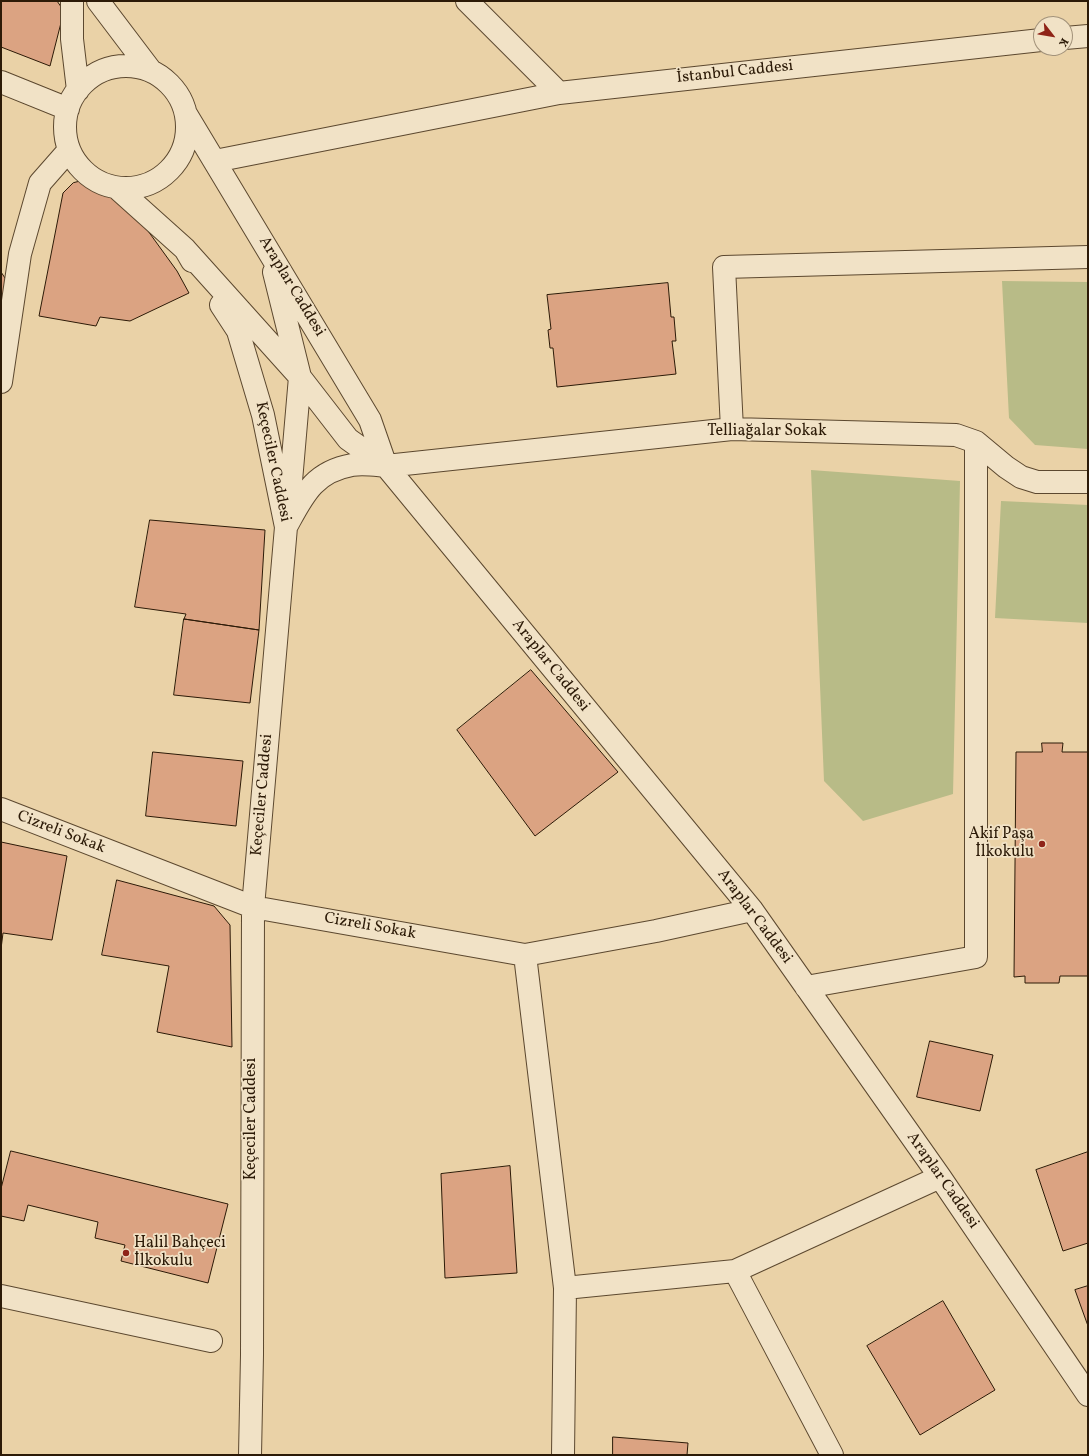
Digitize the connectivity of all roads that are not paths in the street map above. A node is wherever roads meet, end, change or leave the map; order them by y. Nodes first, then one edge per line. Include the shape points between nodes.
1 (72, 1) edge
2 (98, 1) edge
3 (467, 1) edge
4 (1088, 36) edge
5 (1073, 37) edge
6 (1033, 41) edge
7 (151, 71) junction
8 (1, 82) edge
9 (559, 93) junction
10 (73, 99) junction
11 (186, 114) junction
12 (69, 150) junction
13 (215, 161) junction
14 (117, 188) junction
15 (185, 249) junction
16 (268, 250) junction
17 (10, 253) edge
18 (1088, 258) edge
19 (300, 377) junction
20 (1, 382) edge
21 (732, 429) junction
22 (976, 442) junction
23 (386, 466) junction
24 (1088, 482) edge
25 (286, 527) junction
26 (1, 809) edge
27 (253, 907) junction
28 (752, 910) junction
29 (525, 955) junction
30 (806, 987) junction
31 (940, 1177) junction
32 (735, 1271) junction
33 (565, 1288) junction
34 (1, 1296) edge
35 (211, 1341) dead end
36 (1088, 1395) edge
37 (250, 1455) edge
38 (563, 1455) edge
39 (832, 1455) edge

1 - 10 street
2 - 7 street
3 - 9 street
4 - 5 street
6 - 9 street, İstanbul Caddesi
7 - 10 street via 132,66 113,67 93,75
7 - 11 street via 167,81 179,96
8 - 10 street
9 - 13 street, İstanbul Caddesi
10 - 12 street via 65,130
11 - 13 street, Araplar Caddesi
11 - 14 street via 188,134 182,152 172,169 156,181 138,188
12 - 14 street via 81,168 97,181
12 - 17 street via 40,183
13 - 16 street, Araplar Caddesi
14 - 15 street, Keçeciler Caddesi
15 - 19 street, Araplar Caddesi
15 - 25 street, Keçeciler Caddesi via 238,331 264,415
16 - 19 street
16 - 23 street, Araplar Caddesi via 370,420
17 - 20 street
18 - 21 street via 724,267
19 - 23 street, Araplar Caddesi via 348,439
19 - 25 street
21 - 22 street, Telliağalar Sokak via 956,435
21 - 23 street, Telliağalar Sokak
22 - 24 street, Telliağalar Sokak via 1021,477 1037,482
22 - 30 street via 976,956
23 - 25 street, Telliağalar Sokak via 353,464 328,472 305,493
23 - 28 street, Araplar Caddesi
25 - 27 street, Keçeciler Caddesi
26 - 27 street, Cizreli Sokak
27 - 29 street, Cizreli Sokak
27 - 37 street, Keçeciler Caddesi
28 - 29 street, Cizreli Sokak
28 - 30 street, Araplar Caddesi
29 - 33 street
30 - 31 street, Araplar Caddesi
31 - 32 street
31 - 36 street, Araplar Caddesi
32 - 33 street
32 - 39 street
33 - 38 street
34 - 35 street

